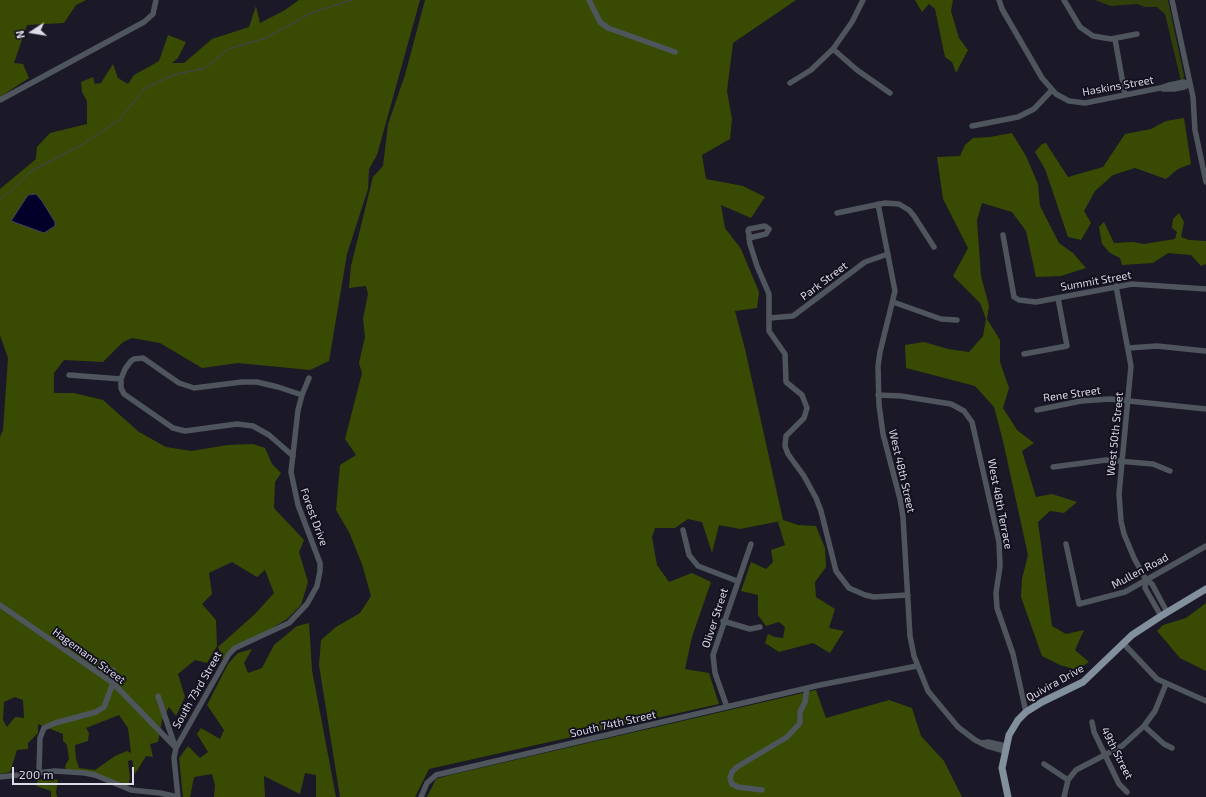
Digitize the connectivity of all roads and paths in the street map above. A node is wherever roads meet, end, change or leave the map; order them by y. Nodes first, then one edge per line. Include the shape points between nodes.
1 (156, 0) edge
2 (588, 0) edge
3 (863, 0) edge
4 (999, 0) edge
5 (1064, 0) edge
6 (1172, 0) edge
7 (1137, 34) dead end
8 (1115, 39) junction
9 (833, 49) junction
10 (675, 52) dead end
11 (790, 83) dead end
12 (1190, 84) junction
13 (1052, 90) junction
14 (890, 94) dead end
15 (1125, 95) junction
16 (0, 100) edge
17 (972, 126) dead end
18 (1206, 182) edge
19 (878, 204) junction
20 (837, 213) dead end
21 (1003, 235) dead end
22 (749, 238) dead end
23 (934, 247) dead end
24 (888, 254) junction
25 (1116, 286) junction
26 (1206, 289) edge
27 (1058, 298) junction
28 (893, 302) junction
29 (770, 318) junction
30 (957, 320) dead end
31 (1129, 348) junction
32 (1205, 351) dead end
33 (1024, 354) dead end
34 (69, 375) dead end
35 (309, 378) dead end
36 (121, 379) junction
37 (302, 395) junction
38 (878, 396) junction
39 (1129, 400) junction
40 (1206, 409) edge
41 (1037, 410) dead end
42 (293, 456) junction
43 (1122, 461) junction
44 (1053, 467) dead end
45 (1170, 471) dead end
46 (683, 530) dead end
47 (751, 544) dead end
48 (1066, 544) dead end
49 (1206, 546) edge
50 (1146, 580) junction
51 (737, 581) junction
52 (1206, 589) edge
53 (908, 595) junction
54 (0, 605) edge
55 (301, 611) joint
56 (1164, 614) junction
57 (723, 622) junction
58 (760, 627) dead end
59 (1123, 643) junction
60 (917, 666) junction
61 (113, 670) dead end
62 (113, 683) junction
63 (1166, 684) junction
64 (807, 688) junction
65 (158, 696) dead end
66 (1206, 701) edge
67 (727, 707) junction
68 (1026, 712) junction
69 (1092, 722) dead end
70 (1144, 726) junction
71 (176, 748) junction
72 (1005, 748) junction
73 (1172, 748) dead end
74 (1105, 755) junction
75 (1044, 764) dead end
76 (39, 772) junction
77 (0, 777) edge
78 (1068, 780) junction
79 (762, 790) dead end
80 (1127, 792) dead end
81 (178, 797) edge
82 (421, 797) edge
83 (1008, 797) edge
84 (1064, 797) edge

1 - 16 street via 155,10 144,22
2 - 10 street via 600,22 608,28
3 - 9 street via 852,22
4 - 13 street, Haskins Street via 1042,78
5 - 8 street via 1076,22 1086,33 1100,38
6 - 12 street
7 - 8 street
8 - 15 street
9 - 11 street via 811,70
9 - 14 street
12 - 15 street, Haskins Street via 1174,89 1160,88
12 - 18 street via 1195,130
13 - 15 street, Haskins Street via 1068,101 1080,103
13 - 17 street via 1034,109 1018,117
19 - 20 street
19 - 23 street via 894,203 909,210
19 - 24 street, West 48th Street
21 - 27 street, Summit Street via 1014,297 1036,302
22 - 29 street via 769,294
24 - 28 street, West 48th Street via 894,282
24 - 29 street, Park Street via 865,262 793,316
25 - 26 street, Summit Street via 1139,284
25 - 27 street, Summit Street
25 - 31 street, West 50th Street
27 - 33 street via 1067,346
28 - 30 street via 941,319
28 - 38 street, West 48th Street via 880,352
29 - 53 street via 770,331 785,354 786,382 802,395 806,404 804,418 786,436 786,450 816,498 836,571 849,588 865,595
31 - 32 street via 1157,346
31 - 39 street, West 50th Street
34 - 36 street
35 - 37 street, Forest Drive
36 - 37 street via 131,361 143,358 179,383 194,388 257,382
36 - 42 street via 124,394 173,428 194,430 237,424 253,426 269,435
37 - 42 street, Forest Drive
38 - 53 street, West 48th Street via 883,434 902,510
38 - 68 street, West 48th Terrace via 902,396 951,404 964,411 972,422 999,542 997,608 1013,654
39 - 40 street, Rene Street
39 - 41 street, Rene Street via 1080,401
39 - 43 street, West 50th Street
42 - 55 street, Forest Drive via 291,472 294,492 319,559 320,571 313,596
43 - 44 street via 1095,460
43 - 45 street via 1158,465
43 - 50 street, West 50th Street via 1119,494 1121,520 1129,547
46 - 51 street via 689,555 698,566
47 - 51 street, Oliver Street
48 - 50 street, Mullen Road via 1079,604 1118,595
49 - 50 street, Mullen Road
50 - 56 street, West 50th Street via 1145,588
51 - 57 street, Oliver Street
52 - 56 main road, Quivira Drive
53 - 60 street, West 48th Street via 911,644
54 - 62 street, Hagemann Street
55 - 71 street, South 73rd Street via 289,623 235,648 229,654
56 - 59 main road, Quivira Drive
57 - 58 street via 750,629
57 - 67 street, Oliver Street via 713,655 713,664
59 - 63 street via 1154,677
59 - 68 main road, Quivira Drive via 1083,682
60 - 64 street, South 74th Street
60 - 72 street, West 48th Street via 935,701 964,733 982,742
61 - 62 street
62 - 71 street, Hagemann Street
62 - 76 street via 106,704 101,709 44,728 40,738
63 - 66 street
63 - 70 street via 1155,711
64 - 67 street, South 74th Street
64 - 79 street via 800,712 800,723 787,737 732,772 732,784
65 - 71 street
67 - 82 street, South 74th Street via 436,775 427,783
68 - 72 main road, Quivira Drive via 1009,735
69 - 74 street, 49th Street
70 - 73 street
70 - 74 street via 1122,746
71 - 81 street via 174,758
72 - 83 main road, Quivira Drive via 1002,768
74 - 78 street via 1083,766
74 - 80 street, 49th Street via 1119,784
75 - 78 street
76 - 77 street
76 - 81 street via 85,773 131,790
78 - 84 street

